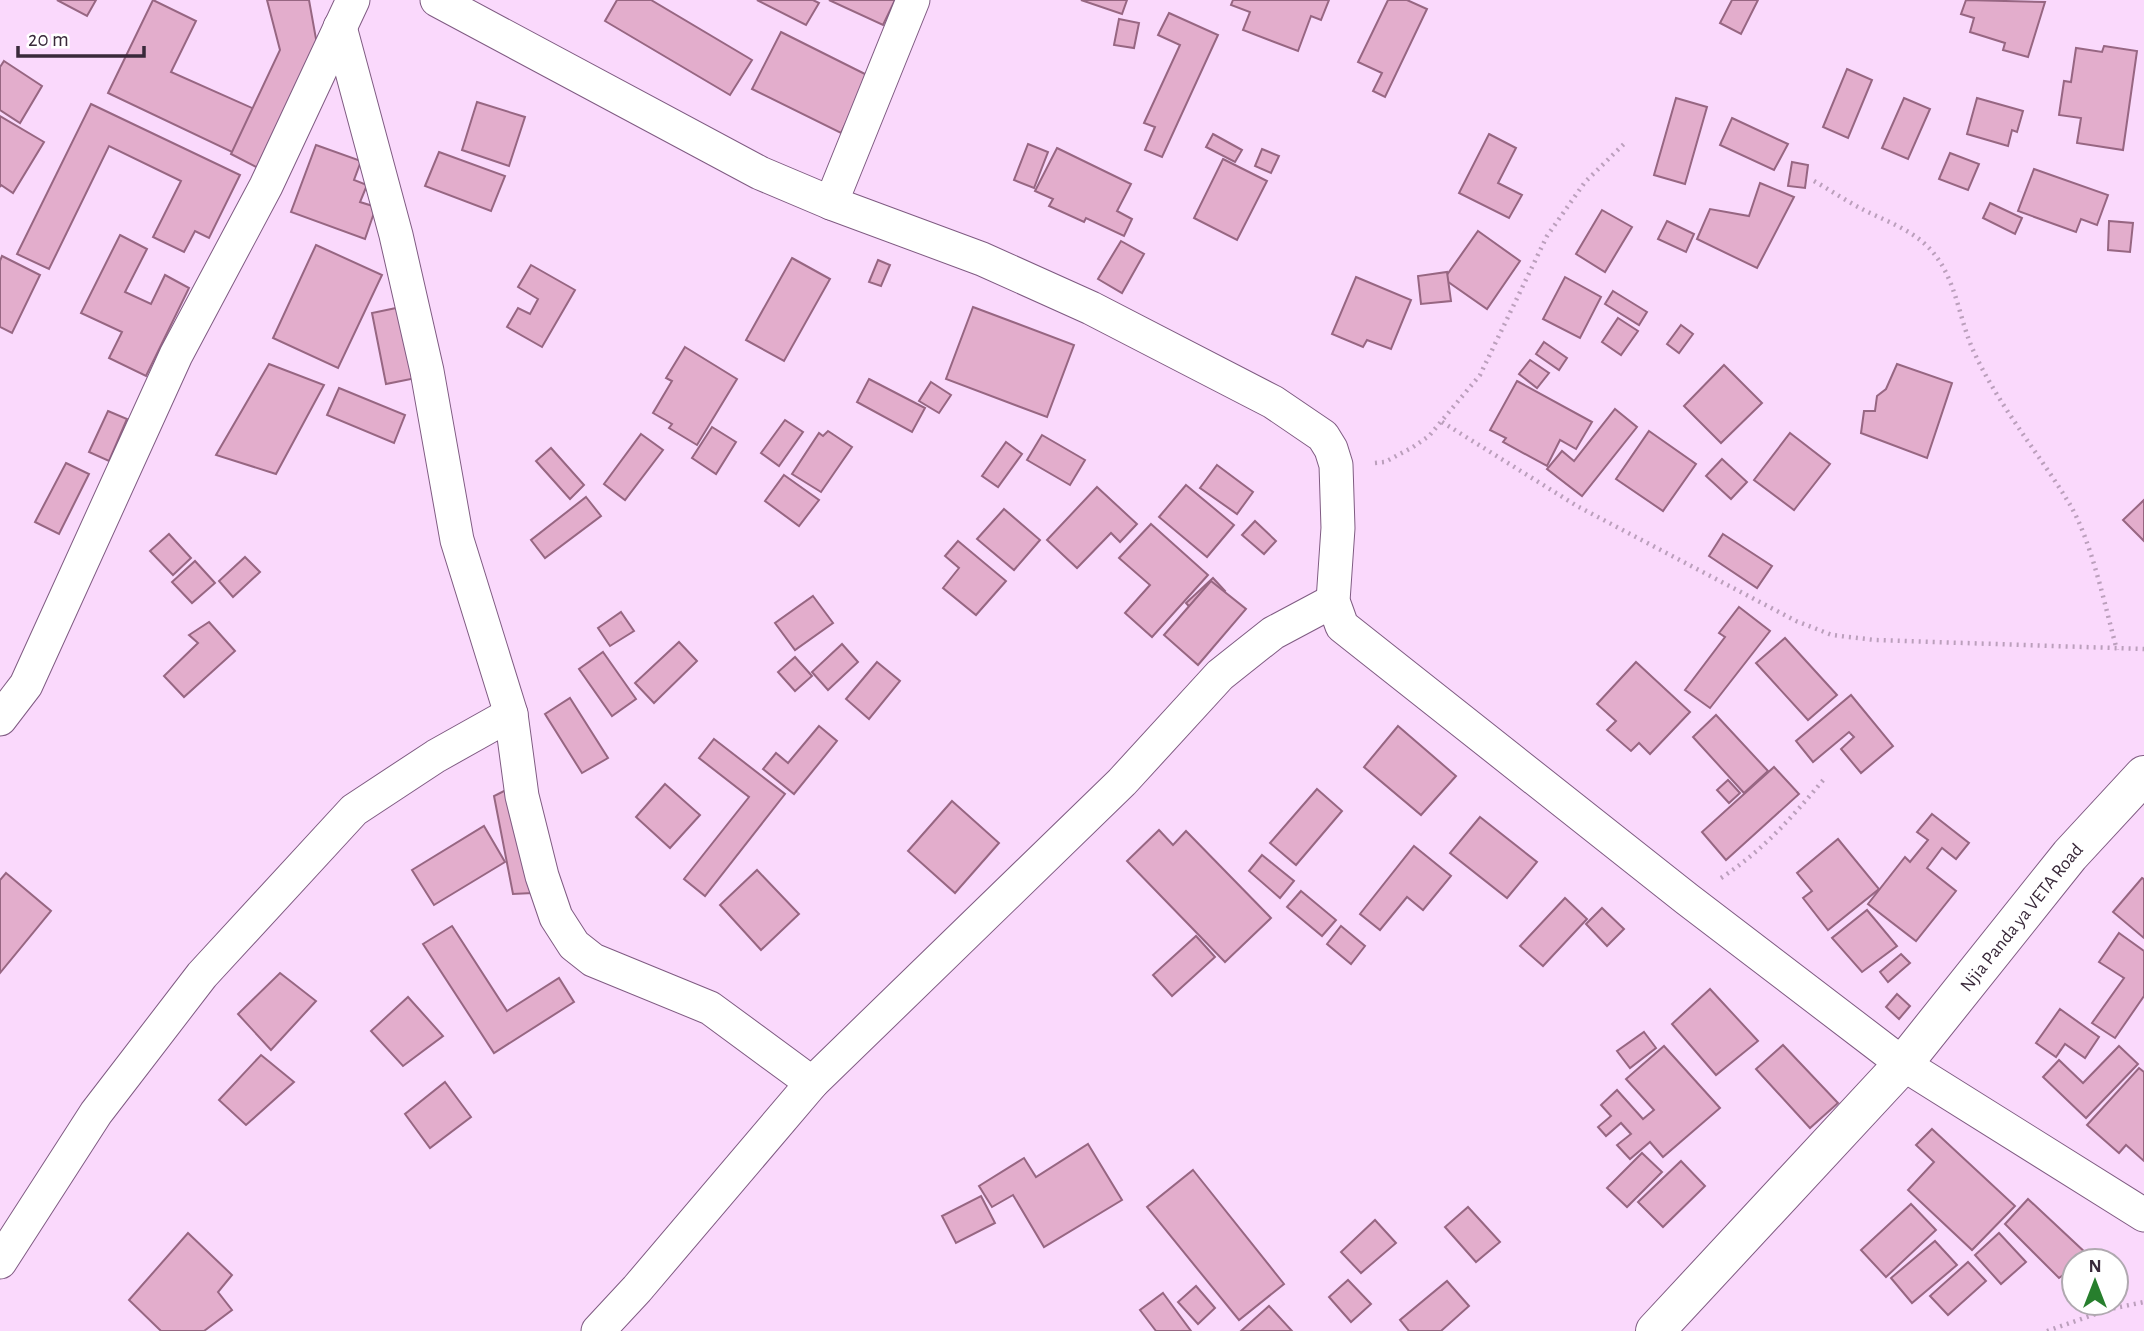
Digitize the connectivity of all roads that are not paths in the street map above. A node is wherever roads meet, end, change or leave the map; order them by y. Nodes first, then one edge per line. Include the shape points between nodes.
1 (437, 0) edge
2 (913, 0) edge
3 (346, 13) edge
4 (831, 203) junction
5 (1333, 601) junction
6 (511, 714) junction
7 (0, 719) edge
8 (2144, 775) edge
9 (1903, 1064) junction
10 (812, 1083) junction
11 (2144, 1215) edge
12 (0, 1262) edge
13 (598, 1331) edge
14 (1655, 1331) edge

1 - 4 street via 760,173
2 - 4 street
3 - 6 street via 424,357 457,540
3 - 7 street via 266,186 176,355 26,685
4 - 5 street via 982,258 1091,308 1273,401 1323,436 1336,465
5 - 9 street via 1342,626 1401,675
5 - 10 street via 1273,633 1220,675 1122,782
6 - 10 street via 522,796 542,876 556,917 574,945 593,960 710,1008
6 - 12 street via 354,810 202,975 96,1113
8 - 9 street, Njia Panda ya VETA Road via 2070,855
9 - 11 street
9 - 14 street, Njia Panda ya VETA Road
10 - 13 street

